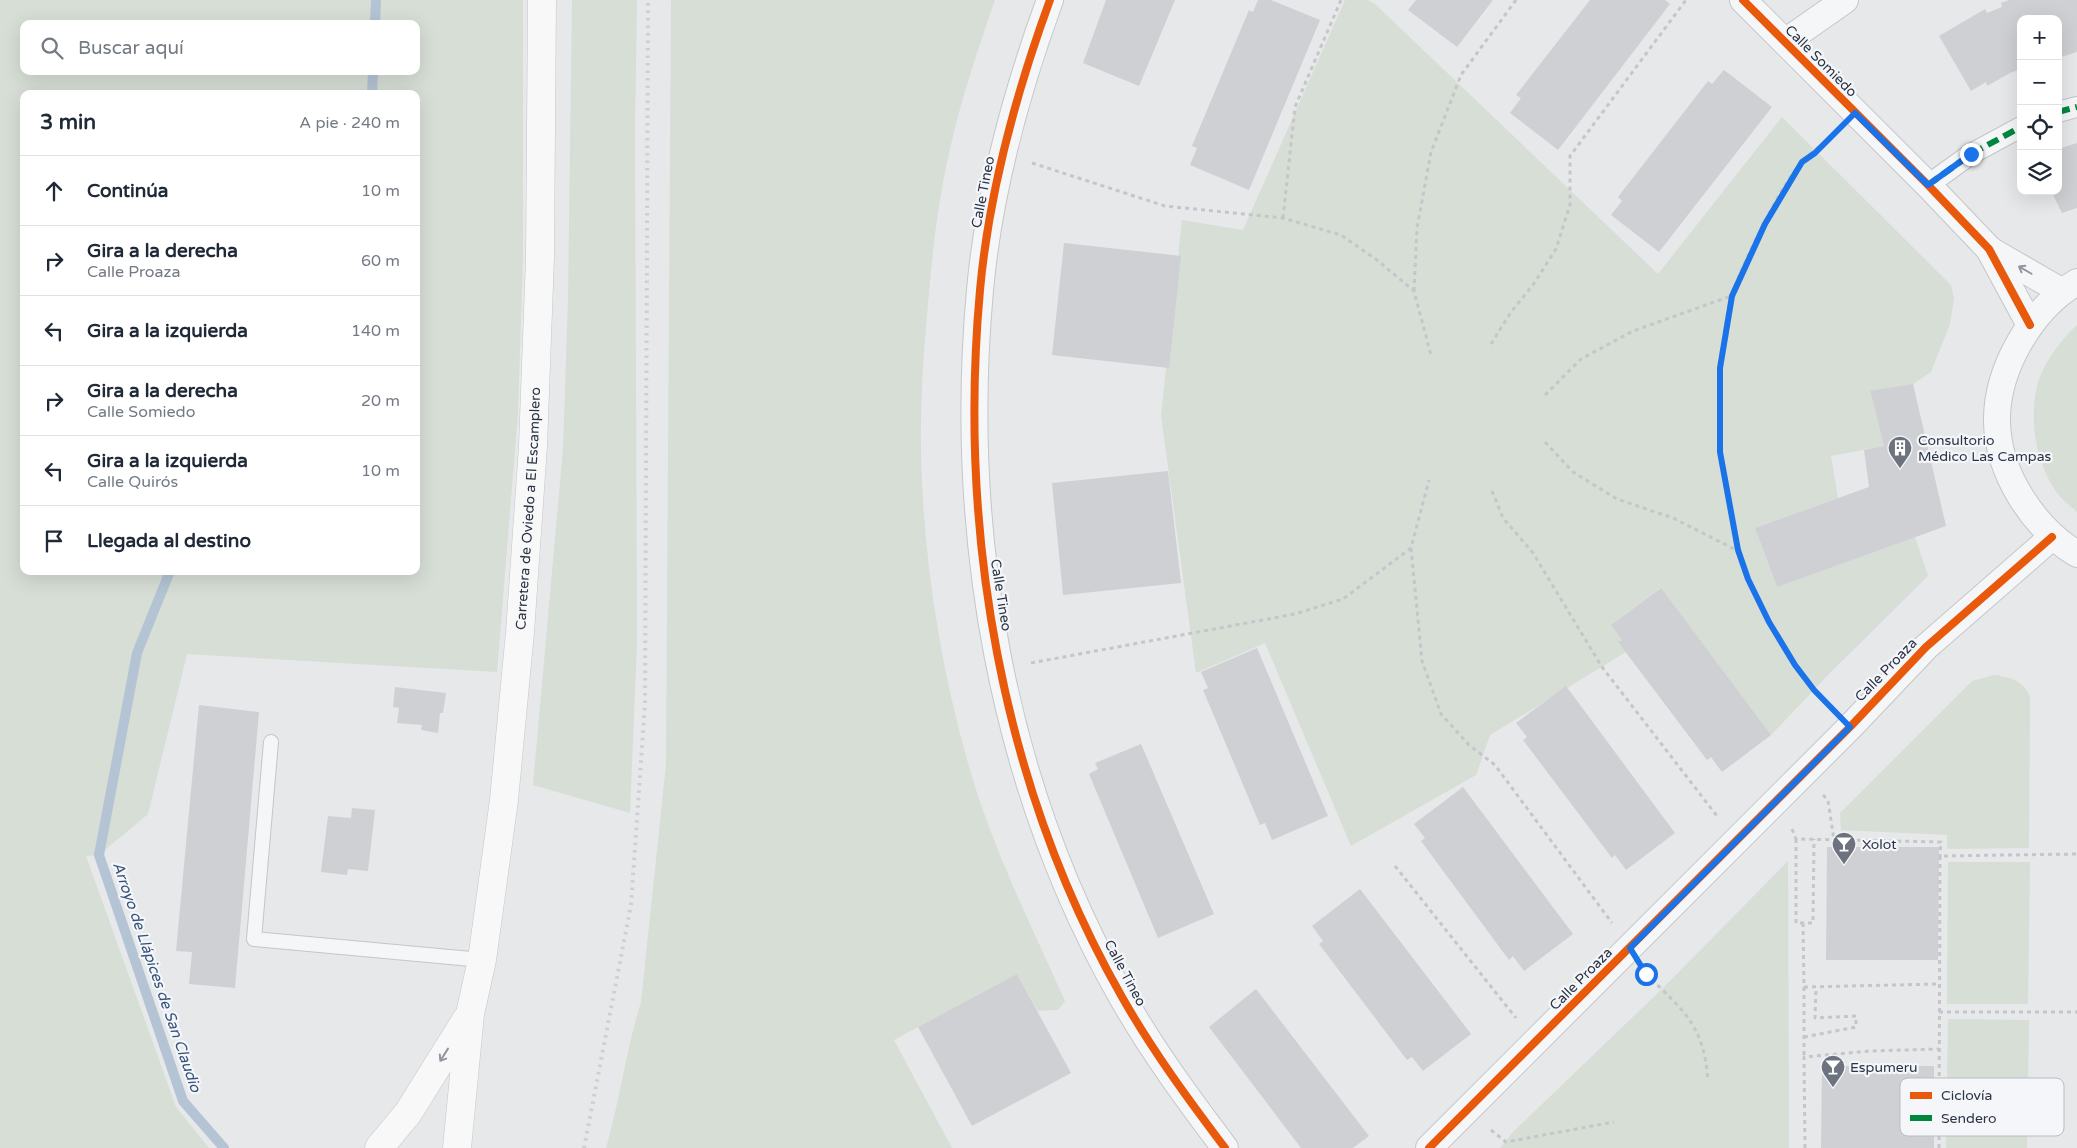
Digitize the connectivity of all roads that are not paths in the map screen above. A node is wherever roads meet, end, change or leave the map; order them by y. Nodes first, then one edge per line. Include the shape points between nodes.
1 (542, 0) edge
2 (1050, 0) edge
3 (1743, 0) edge
4 (1845, 0) edge
5 (1785, 42) junction
6 (2077, 108) edge
7 (2062, 111) edge
8 (2017, 129) edge
9 (1928, 185) junction
10 (1989, 249) junction
11 (2069, 286) edge
12 (2030, 325) junction
13 (2052, 537) junction
14 (2077, 554) edge
15 (271, 742) dead end
16 (482, 960) junction
17 (470, 1014) junction
18 (379, 1148) edge
19 (457, 1148) edge
20 (1225, 1148) edge
21 (1429, 1148) edge

1 - 16 main road, Carretera de Oviedo a El Escamplero via 540,256 533,446 504,800
2 - 20 street, Calle Tineo via 1031,51 1002,154 980,288 974,424 981,548 1000,668 1012,718 1042,818 1080,913 1122,996 1146,1035 1184,1094
3 - 5 street, Calle Somiedo
4 - 5 street
5 - 9 street, Calle Somiedo
6 - 7 street
8 - 9 street via 1971,154
9 - 10 street, Calle Somiedo
11 -> 10 street, Calle Somiedo
10 - 12 street, Calle Somiedo
11 - 12 street
12 - 13 street via 2009,363 1997,422 2009,475 2027,507
13 - 14 street
13 - 21 street, Calle Proaza via 1926,647
15 - 16 lane via 254,939
16 - 17 main road, Carretera de Oviedo a El Escamplero
17 -> 18 main road, Carretera de Oviedo a El Escamplero via 408,1113
17 - 19 main road, Carretera de Oviedo a El Escamplero

